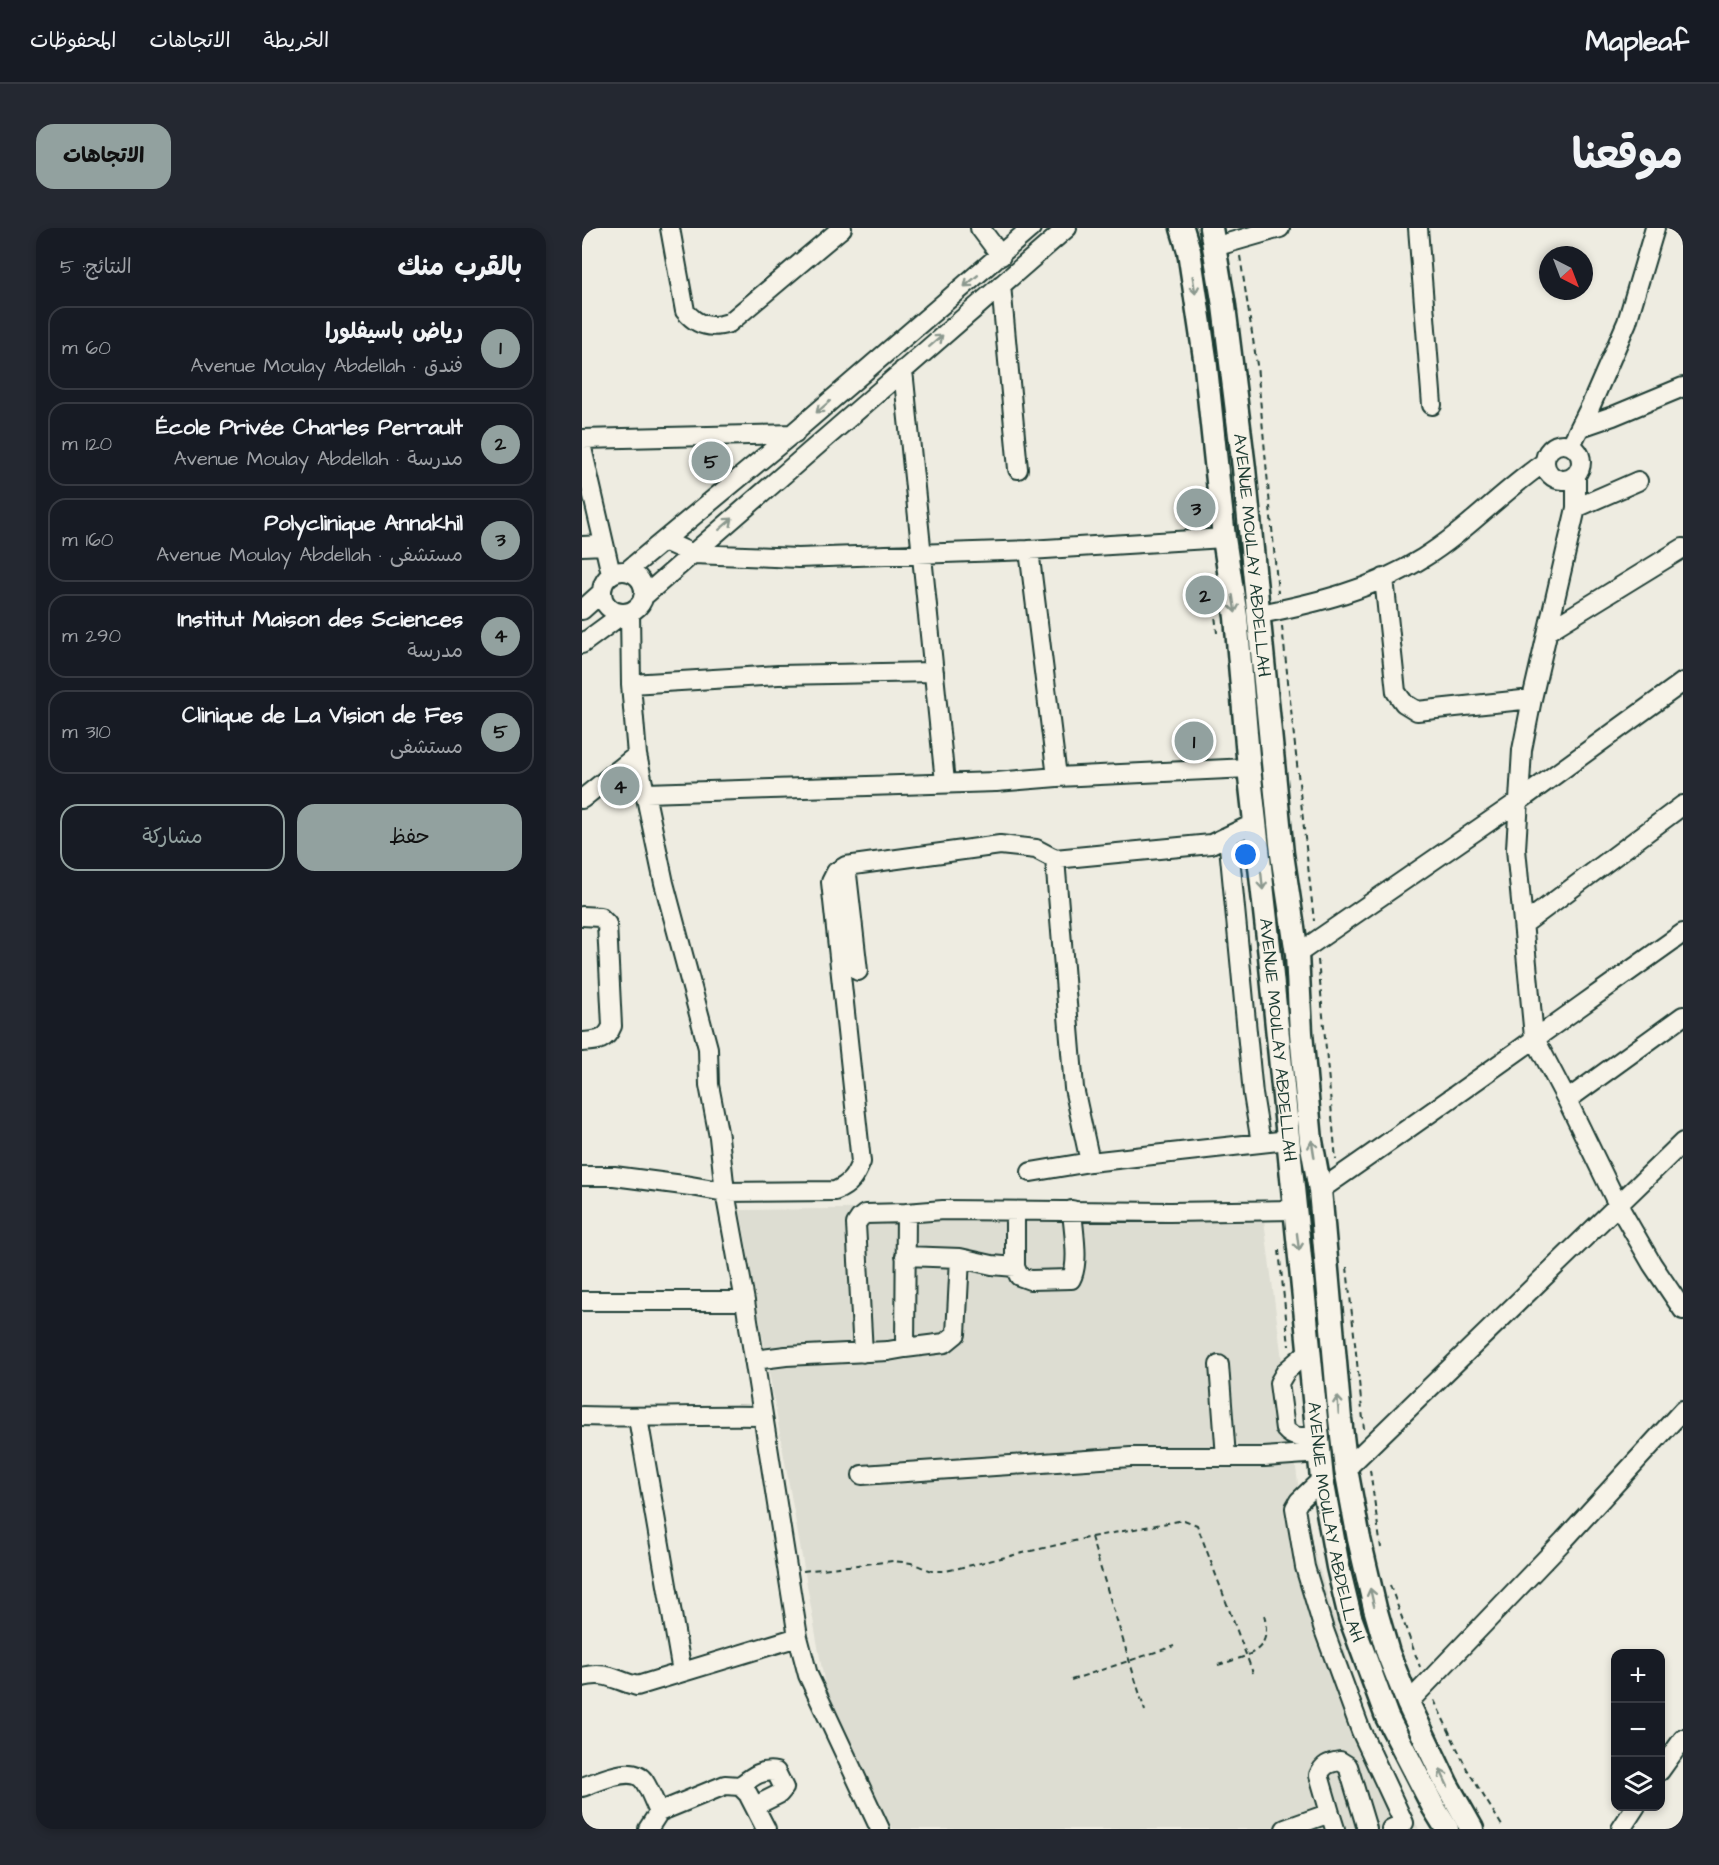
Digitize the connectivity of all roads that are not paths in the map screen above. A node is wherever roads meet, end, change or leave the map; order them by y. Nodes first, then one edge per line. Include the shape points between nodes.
1 (670, 228) edge
2 (842, 228) edge
3 (980, 228) edge
4 (1031, 228) edge
5 (1067, 228) edge
6 (1182, 228) edge
7 (1280, 228) edge
8 (1418, 228) edge
9 (1655, 228) edge
10 (1213, 237) edge
11 (1001, 256) junction
12 (1001, 285) junction
13 (903, 370) junction
14 (1683, 387) edge
15 (1432, 405) dead end
16 (1581, 427) junction
17 (792, 434) junction
18 (826, 438) junction
19 (582, 439) edge
20 (1571, 445) junction
21 (582, 448) edge
22 (1545, 462) junction
23 (1018, 469) dead end
24 (1576, 476) junction
25 (1638, 481) dead end
26 (1576, 508) junction
27 (1224, 538) junction
28 (664, 541) junction
29 (604, 545) junction
30 (582, 546) edge
31 (1683, 548) edge
32 (1029, 550) junction
33 (921, 553) junction
34 (693, 554) junction
35 (619, 573) junction
36 (1384, 578) junction
37 (601, 593) junction
38 (643, 597) junction
39 (582, 610) edge
40 (627, 612) junction
41 (1270, 612) junction
42 (1548, 631) junction
43 (582, 644) edge
44 (934, 672) junction
45 (1683, 682) edge
46 (631, 684) junction
47 (1532, 699) junction
48 (638, 755) junction
49 (1249, 768) junction
50 (1057, 777) junction
51 (945, 782) junction
52 (646, 793) junction
53 (582, 799) edge
54 (1519, 801) junction
55 (1683, 805) edge
56 (1255, 823) junction
57 (1228, 836) junction
58 (1055, 860) junction
59 (846, 866) junction
60 (582, 916) edge
61 (1524, 924) junction
62 (1683, 933) edge
63 (1297, 954) junction
64 (858, 971) dead end
65 (1683, 1016) edge
66 (1534, 1038) junction
67 (582, 1042) edge
68 (1567, 1100) junction
69 (1288, 1140) junction
70 (1683, 1142) edge
71 (1261, 1143) junction
72 (1090, 1162) junction
73 (1031, 1172) dead end
74 (582, 1176) edge
75 (1329, 1184) junction
76 (725, 1192) junction
77 (1618, 1205) junction
78 (1072, 1210) junction
79 (1294, 1210) junction
80 (1015, 1212) junction
81 (906, 1213) junction
82 (905, 1256) junction
83 (960, 1258) junction
84 (1015, 1267) junction
85 (582, 1301) edge
86 (745, 1301) junction
87 (1682, 1308) edge
88 (905, 1348) junction
89 (1310, 1350) junction
90 (863, 1353) junction
91 (754, 1360) junction
92 (1219, 1365) dead end
93 (1683, 1410) edge
94 (582, 1416) edge
95 (762, 1416) junction
96 (638, 1418) junction
97 (1319, 1444) junction
98 (1226, 1457) junction
99 (1346, 1469) junction
100 (862, 1474) dead end
101 (1323, 1479) junction
102 (798, 1636) junction
103 (682, 1672) junction
104 (582, 1677) edge
105 (1408, 1703) junction
106 (1683, 1739) edge
107 (1665, 1765) edge
108 (582, 1786) edge
109 (740, 1786) junction
110 (755, 1806) junction
111 (1633, 1811) edge
112 (659, 1812) junction
113 (1332, 1821) edge
114 (1401, 1827) edge
115 (648, 1829) edge
116 (766, 1829) edge
117 (879, 1829) edge
118 (1285, 1829) edge
119 (1367, 1829) edge
120 (1447, 1829) edge
121 (1472, 1829) edge
122 (1621, 1829) edge

1 - 2 street via 685,311 703,325 719,326 729,323
3 - 11 street
4 - 11 street
5 - 12 street
6 -> 27 main road, AVENUE MOULAY ABDELLAH via 1205,358
7 - 10 street via 1238,240
8 - 15 street
9 - 16 street via 1627,322
10 - 41 main road, AVENUE MOULAY ABDELLAH
11 -> 17 street
13 -> 12 street
12 - 23 street
13 - 18 street
13 - 33 street
14 - 16 street
16 - 20 street
17 - 18 street
17 - 19 street
17 - 28 street
34 -> 18 street
20 - 22 street via 1557,445
20 - 24 street via 1581,456 1581,470
21 - 29 street
22 - 24 street via 1556,479 1563,481
22 - 36 street via 1423,558
24 - 26 street
25 - 26 street
26 - 42 street
27 - 32 street
27 -> 49 main road, AVENUE MOULAY ABDELLAH via 1236,617
28 - 34 street
28 - 35 street
29 - 30 street
29 - 35 street
31 - 42 street
32 - 33 street
32 - 50 street
33 - 34 street via 798,558
33 - 44 street
34 - 38 street
35 - 37 street via 604,582
35 - 38 street via 637,576 643,586
36 - 41 street via 1309,604
36 - 47 street via 1396,692 1404,703 1417,711
37 - 39 street
37 - 40 street via 609,608
38 - 40 street via 638,606
40 - 43 street
40 - 46 street
41 - 63 main road, AVENUE MOULAY ABDELLAH via 1282,854
42 - 47 street
44 - 46 street via 778,675
44 - 51 street
45 - 54 street
46 - 48 street
47 - 54 street via 1522,750
48 - 52 street
48 - 53 street
49 - 50 street
49 - 56 main road, AVENUE MOULAY ABDELLAH
50 - 51 street
51 - 52 street
52 - 76 street via 664,882 705,1028
54 - 61 street via 1516,849
54 - 63 street
55 - 61 street
56 - 57 street
56 -> 69 main road, AVENUE MOULAY ABDELLAH
57 - 58 street via 1211,844
57 - 71 street
58 - 59 street via 1036,849 1000,845
58 - 72 street via 1074,1088
59 - 64 street
59 - 76 street via 836,872 831,882 861,1162 847,1186 836,1191
60 - 67 street via 600,917 607,924 612,1026 599,1041
61 - 66 street
62 - 66 street
75 -> 63 main road, AVENUE MOULAY ABDELLAH via 1311,1141
65 - 68 street
66 - 68 street
66 - 75 street
68 - 77 street
69 - 71 street
69 - 79 main road, AVENUE MOULAY ABDELLAH
70 - 77 street
71 - 72 street
72 - 73 street
74 - 76 street via 614,1176
99 -> 75 main road, AVENUE MOULAY ABDELLAH via 1331,1331
76 - 86 street
77 - 87 street
77 - 99 street
78 - 79 street
78 - 80 street
78 - 84 street via 1075,1272 1071,1279 1030,1280 1019,1276
79 -> 89 main road, AVENUE MOULAY ABDELLAH
80 - 81 street
80 - 84 street
81 - 82 street
81 - 90 street via 865,1214 856,1224
82 - 83 street
82 - 88 street
83 - 84 street
83 - 88 street via 956,1334 945,1343
85 - 86 street
86 - 91 street
88 - 90 street
89 - 97 main road, AVENUE MOULAY ABDELLAH
89 - 97 street via 1286,1371 1279,1383 1285,1429
90 - 91 street
91 - 95 street
92 - 98 street
93 - 105 street
94 - 96 street
95 - 96 street
95 - 102 street
96 - 103 street
97 - 98 street
97 - 101 main road, AVENUE MOULAY ABDELLAH
98 - 100 street via 1131,1457
105 -> 99 main road, AVENUE MOULAY ABDELLAH via 1375,1608
101 - 114 street via 1295,1508 1305,1567 1360,1731
101 - 120 main road, AVENUE MOULAY ABDELLAH via 1350,1617 1388,1717
102 - 103 street
102 - 117 street via 808,1674
103 - 104 street via 637,1686 609,1675
121 -> 105 main road, AVENUE MOULAY ABDELLAH
106 - 107 street
108 - 112 street via 625,1773 637,1774
109 - 110 street
109 - 110 street via 755,1774 776,1772 784,1788
109 - 112 street via 724,1785
110 - 116 street
111 - 122 street
112 - 115 street
113 - 118 street
113 - 119 street via 1319,1775 1322,1767 1340,1761 1348,1766

